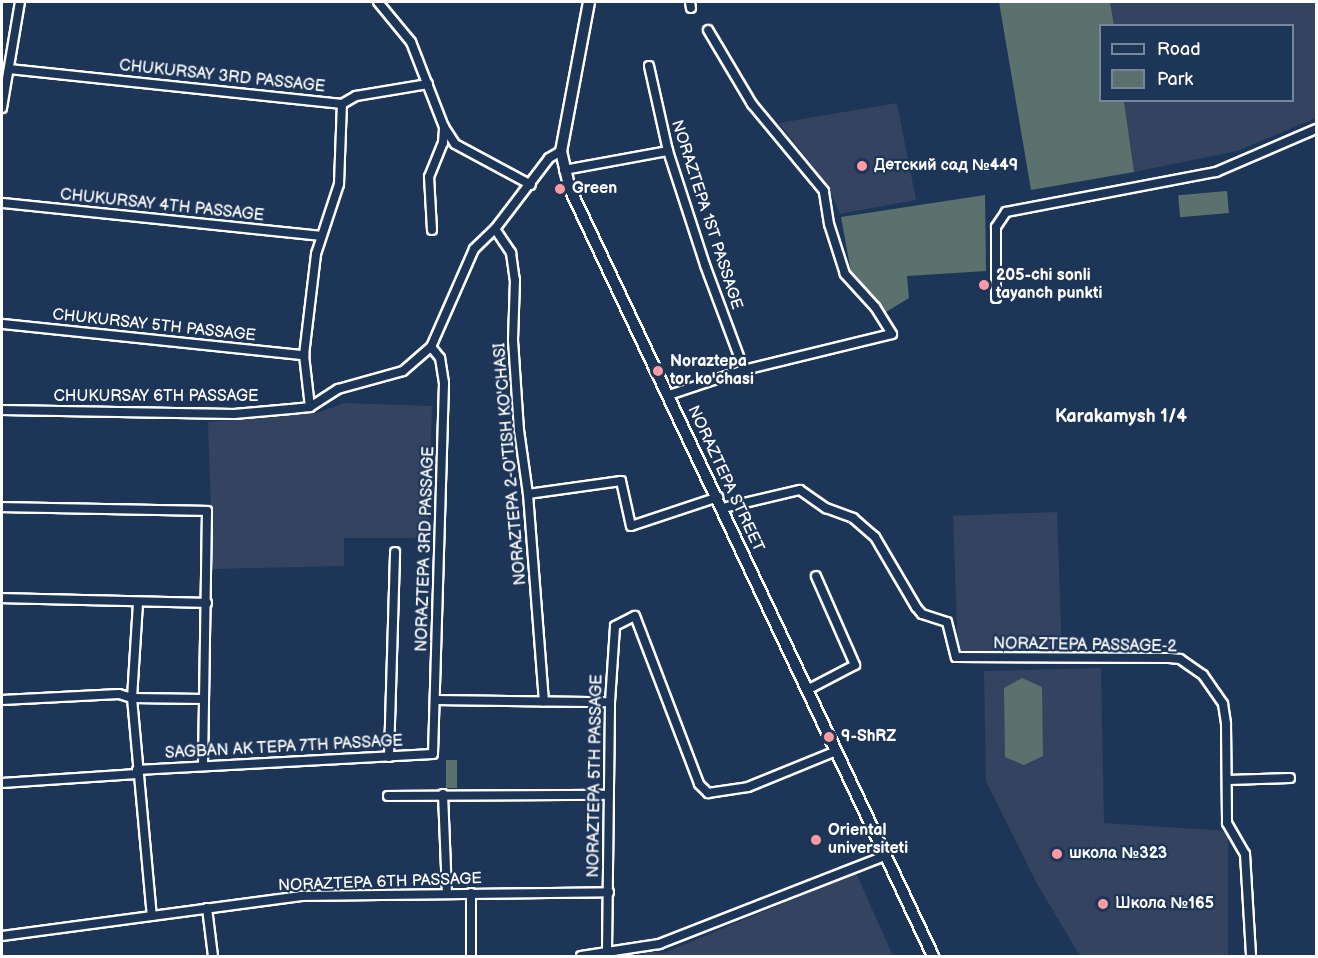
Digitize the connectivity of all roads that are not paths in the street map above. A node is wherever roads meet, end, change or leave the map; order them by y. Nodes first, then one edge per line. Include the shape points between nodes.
1 (20, 2) edge
2 (378, 2) edge
3 (589, 2) edge
4 (708, 30) dead end
5 (649, 66) dead end
6 (9, 69) junction
7 (428, 84) junction
8 (342, 104) junction
9 (2, 108) edge
10 (444, 127) junction
11 (1317, 129) edge
12 (668, 151) junction
13 (561, 152) junction
14 (564, 170) junction
15 (531, 185) junction
16 (2, 203) edge
17 (495, 229) junction
18 (432, 230) dead end
19 (320, 236) junction
20 (996, 298) dead end
21 (2, 324) edge
22 (431, 347) junction
23 (304, 355) junction
24 (744, 370) junction
25 (669, 395) junction
26 (310, 407) junction
27 (2, 410) edge
28 (528, 494) junction
29 (720, 503) junction
30 (2, 507) edge
31 (395, 552) dead end
32 (816, 576) dead end
33 (2, 598) edge
34 (138, 603) junction
35 (207, 603) junction
36 (807, 690) junction
37 (132, 698) junction
38 (204, 699) junction
39 (2, 700) edge
40 (435, 700) junction
41 (544, 701) junction
42 (610, 702) junction
43 (836, 751) junction
44 (433, 754) joint
45 (389, 757) junction
46 (203, 765) junction
47 (137, 772) junction
48 (1290, 778) dead end
49 (1228, 780) junction
50 (2, 783) edge
51 (443, 794) junction
52 (608, 795) junction
53 (388, 796) dead end
54 (885, 856) junction
55 (609, 892) junction
56 (471, 893) junction
57 (447, 894) junction
58 (207, 908) junction
59 (152, 916) junction
60 (2, 936) edge
61 (607, 951) junction
62 (213, 957) edge
63 (471, 957) edge
64 (581, 957) edge
65 (933, 957) edge
66 (1251, 957) edge

1 - 6 street
2 - 7 street via 411,42
3 - 13 main road, NORAZTEPA STREET
4 - 24 street via 752,104 824,191 829,224 846,274 892,334
5 - 12 street, NORAZTEPA 1ST PASSAGE
6 - 8 street, CHUKURSAY 3RD PASSAGE
6 - 9 street
7 - 8 street, CHUKURSAY 3RD PASSAGE via 356,96
7 - 10 street
8 - 19 street via 339,184
10 - 15 street via 454,144
10 - 18 street via 443,143 429,177
11 - 20 street via 1216,172 1006,212 996,227
12 - 14 street
12 - 24 street, NORAZTEPA 1ST PASSAGE
13 - 14 main road, NORAZTEPA STREET
13 - 15 street via 549,158
14 - 25 main road, NORAZTEPA STREET via 577,207
15 - 17 street
16 - 19 street, CHUKURSAY 4TH PASSAGE
17 - 22 street via 474,249
17 - 28 street, NORAZTEPA 2-O'TISH KO'CHASI via 511,253 515,280 515,365
19 - 23 street
21 - 23 street, CHUKURSAY 5TH PASSAGE
22 - 26 street via 403,371 338,389
22 - 40 street, NORAZTEPA 3RD PASSAGE via 440,358 444,383
23 - 26 street
24 - 25 street
25 - 29 main road, NORAZTEPA STREET
26 - 27 street, CHUKURSAY 6TH PASSAGE via 234,414
28 - 29 street via 621,481 631,526
28 - 41 street, NORAZTEPA 2-O'TISH KO'CHASI
29 - 36 main road, NORAZTEPA STREET
29 - 49 street, NORAZTEPA PASSAGE-2 via 803,490 826,508 863,525 892,563 922,614 945,620 956,657 1180,658 1203,675 1223,704
30 - 35 street via 207,511
31 - 45 street
32 - 36 street via 855,665
33 - 34 street
34 - 35 street
34 - 37 street
35 - 38 street
36 - 43 main road, NORAZTEPA STREET
37 - 38 street
37 - 39 street via 119,694
37 - 47 street
38 - 46 street
40 - 41 street
40 - 44 street, NORAZTEPA 3RD PASSAGE
41 - 42 street
42 - 43 street, NORAZTEPA 5TH PASSAGE via 613,628 635,616 699,784 708,793 748,787
42 - 52 street, NORAZTEPA 5TH PASSAGE
43 - 54 main road, NORAZTEPA STREET
44 - 45 street, SAGBAN AK TEPA 7TH PASSAGE
45 - 46 street, SAGBAN AK TEPA 7TH PASSAGE
46 - 47 street, SAGBAN AK TEPA 7TH PASSAGE
47 - 50 street, SAGBAN AK TEPA 7TH PASSAGE
47 - 59 street
48 - 49 street
49 - 66 street, NORAZTEPA PASSAGE-2 via 1227,822 1245,854
51 - 52 street
51 - 53 street
51 - 57 street
52 - 55 street, NORAZTEPA 5TH PASSAGE
54 - 61 street via 659,944
54 - 65 main road, NORAZTEPA STREET
55 - 56 street, NORAZTEPA 6TH PASSAGE
55 - 61 street, NORAZTEPA 5TH PASSAGE
56 - 57 street, NORAZTEPA 6TH PASSAGE
56 - 63 street
57 - 58 street, NORAZTEPA 6TH PASSAGE via 300,896
58 - 59 street, NORAZTEPA 6TH PASSAGE
58 - 62 street
59 - 60 street, NORAZTEPA 6TH PASSAGE
61 - 64 street

